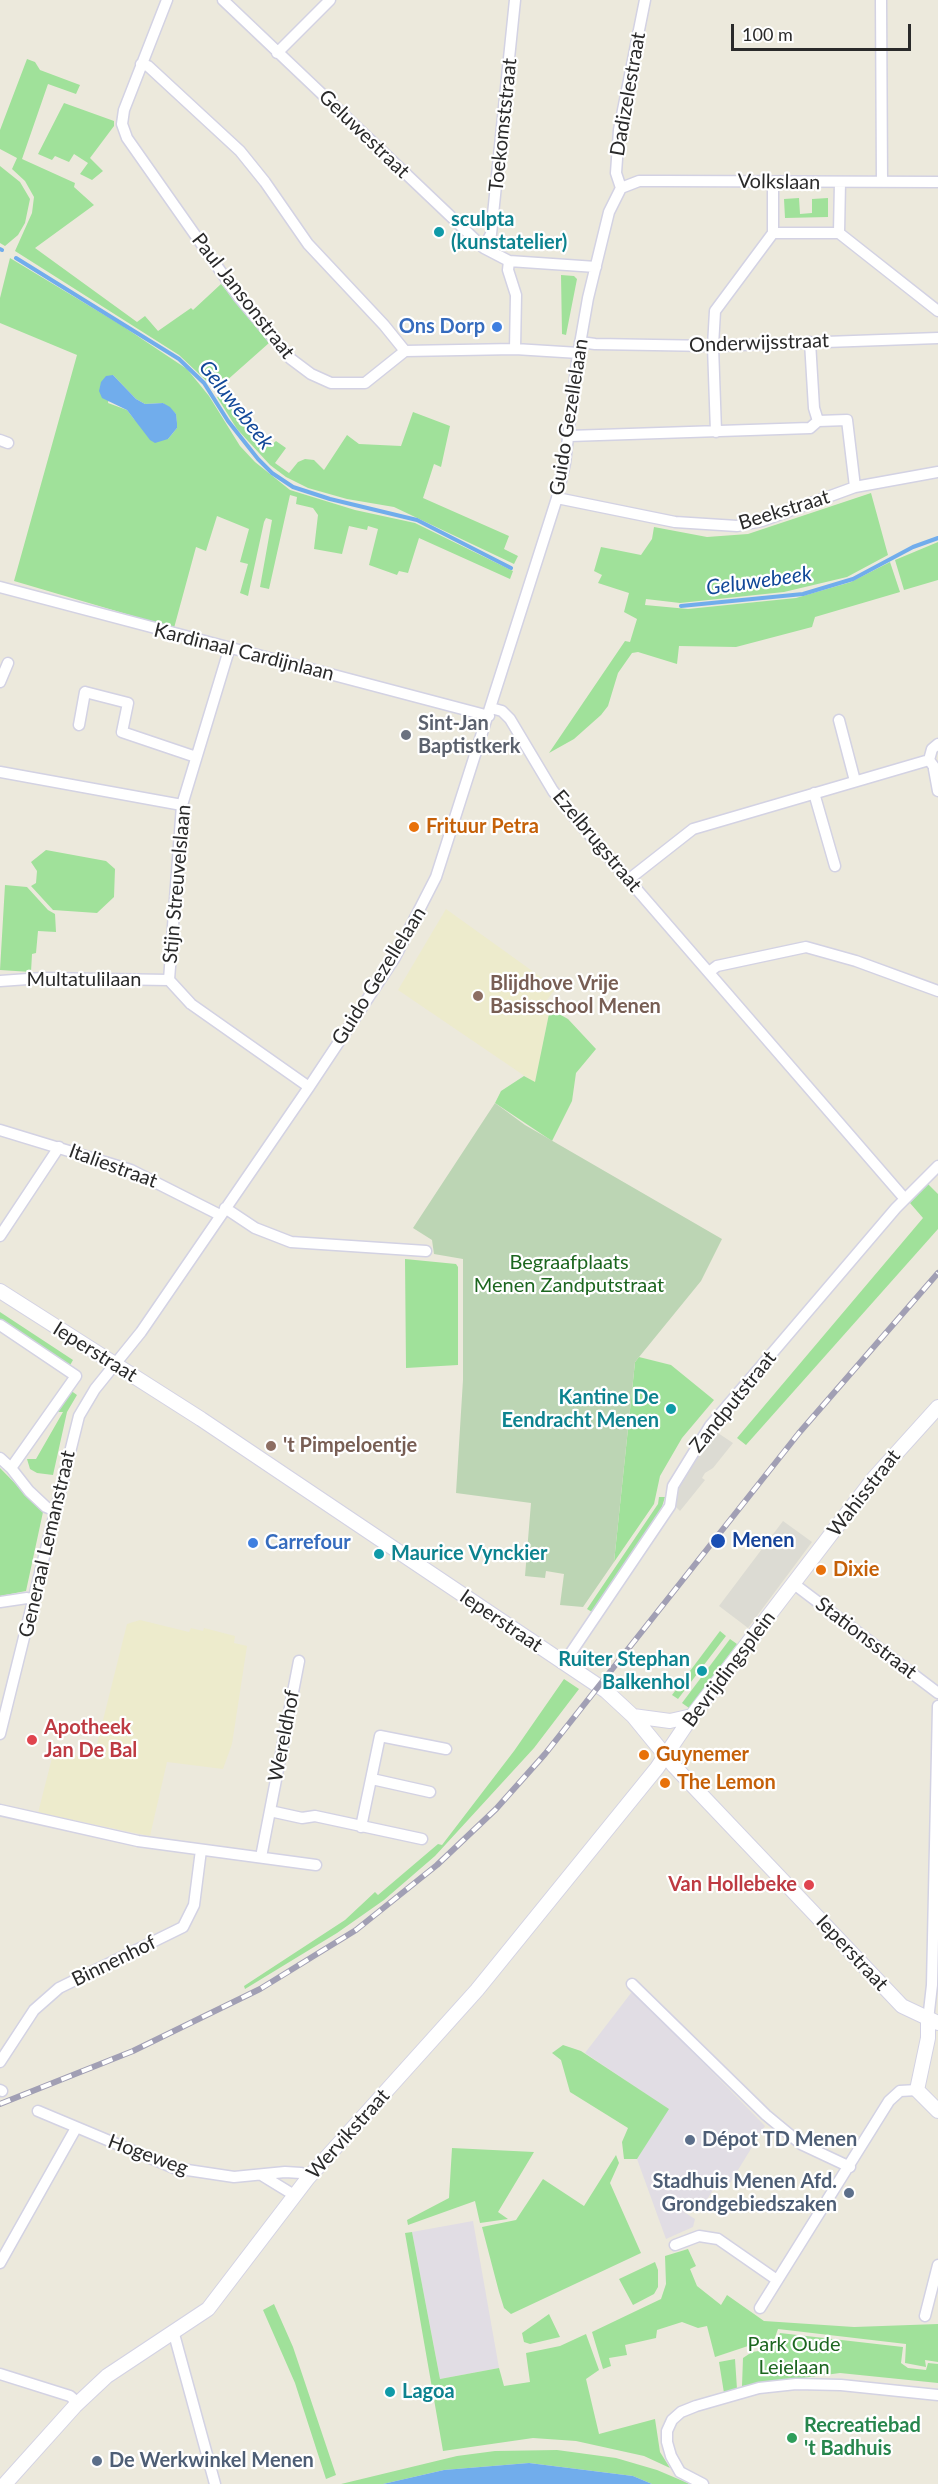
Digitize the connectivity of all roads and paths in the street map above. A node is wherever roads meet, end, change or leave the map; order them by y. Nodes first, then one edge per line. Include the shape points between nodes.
1 (167, 0) edge
2 (223, 0) edge
3 (330, 0) edge
4 (515, 0) edge
5 (645, 0) edge
6 (881, 0) edge
7 (278, 53) junction
8 (141, 64) junction
9 (773, 182) junction
10 (840, 182) junction
11 (882, 182) junction
12 (938, 182) edge
13 (621, 188) junction
14 (773, 233) junction
15 (839, 233) junction
16 (484, 248) junction
17 (509, 261) junction
18 (596, 267) junction
19 (938, 311) edge
20 (938, 338) edge
21 (810, 342) junction
22 (713, 346) junction
23 (579, 347) junction
24 (515, 349) junction
25 (405, 351) junction
26 (818, 421) junction
27 (716, 432) junction
28 (569, 436) junction
29 (938, 472) edge
30 (855, 487) junction
31 (557, 498) junction
32 (0, 587) edge
33 (229, 650) junction
34 (8, 663) dead end
35 (0, 682) edge
36 (490, 712) junction
37 (839, 720) dead end
38 (79, 725) dead end
39 (938, 744) edge
40 (195, 757) junction
41 (934, 767) edge
42 (0, 772) edge
43 (855, 781) junction
44 (938, 791) edge
45 (814, 793) junction
46 (182, 805) junction
47 (835, 866) dead end
48 (628, 880) junction
49 (709, 972) junction
50 (169, 980) junction
51 (0, 981) edge
52 (938, 991) edge
53 (309, 1087) junction
54 (0, 1130) edge
55 (59, 1147) junction
56 (938, 1166) edge
57 (905, 1199) junction
58 (223, 1212) junction
59 (0, 1236) edge
60 (426, 1251) dead end
61 (0, 1291) edge
62 (0, 1325) edge
63 (115, 1364) junction
64 (76, 1376) joint
65 (938, 1407) edge
66 (0, 1458) edge
67 (11, 1468) junction
68 (54, 1510) junction
69 (794, 1584) junction
70 (34, 1600) junction
71 (0, 1602) edge
72 (299, 1661) dead end
73 (564, 1663) junction
74 (938, 1693) edge
75 (938, 1706) edge
76 (633, 1716) junction
77 (692, 1716) junction
78 (0, 1734) edge
79 (446, 1749) dead end
80 (666, 1757) junction
81 (372, 1779) junction
82 (430, 1792) dead end
83 (0, 1810) edge
84 (270, 1811) junction
85 (361, 1827) junction
86 (422, 1839) dead end
87 (201, 1850) junction
88 (261, 1857) junction
89 (316, 1865) dead end
90 (632, 1984) dead end
91 (933, 2021) edge
92 (0, 2062) edge
93 (917, 2090) junction
94 (38, 2111) dead end
95 (938, 2112) edge
96 (76, 2128) junction
97 (850, 2167) junction
98 (263, 2176) junction
99 (308, 2178) junction
100 (294, 2195) junction
101 (675, 2246) dead end
102 (0, 2263) edge
103 (938, 2265) edge
104 (777, 2280) junction
105 (760, 2308) dead end
106 (925, 2316) dead end
107 (174, 2334) junction
108 (0, 2374) edge
109 (938, 2395) edge
110 (78, 2403) junction
111 (5, 2484) edge
112 (215, 2484) edge
113 (703, 2484) edge

1 - 8 street
2 - 7 street, Geluwestraat
3 - 7 street
4 - 16 street, Toekomststraat via 491,234
5 - 13 street, Dadizelestraat via 619,130 616,173
6 - 11 street
7 - 16 street, Geluwestraat
8 - 25 street via 148,66 240,151 308,244
8 - 25 street, Paul Jansonstraat via 124,110 122,124 127,138 238,296 291,359 311,375 345,385 365,383
9 - 10 street, Volkslaan
9 - 13 street, Volkslaan via 639,181
9 - 14 street
10 - 11 street, Volkslaan
10 - 15 street
11 - 12 street, Volkslaan
13 - 18 street, Guido Gezellelaan via 609,212
14 - 15 street
14 - 22 street via 715,311
15 - 19 street
16 - 17 street, Geluwestraat
17 - 18 street
17 - 24 street via 516,295
18 - 23 street, Guido Gezellelaan
20 - 21 street, Onderwijsstraat
21 - 22 street, Onderwijsstraat
21 - 26 street
22 - 23 street, Onderwijsstraat
22 - 27 street
23 - 24 street, Onderwijsstraat
23 - 28 street, Guido Gezellelaan
24 - 25 street, Onderwijsstraat
26 - 27 street via 810,428
26 - 30 street via 847,420
27 - 28 street
28 - 31 street, Guido Gezellelaan
29 - 30 street, Beekstraat
30 - 31 street, Beekstraat via 762,521 736,526 675,522
31 - 36 street, Guido Gezellelaan
32 - 33 street, Kardinaal Cardijnlaan
33 - 36 street, Kardinaal Cardijnlaan
33 - 40 street, Stijn Streuvelslaan
34 - 35 street
36 - 48 street, Ezelbrugstraat via 502,711 510,719 553,791
36 - 53 street, Guido Gezellelaan via 436,878 421,910
37 - 43 street
38 - 40 street via 86,692 129,703 122,732
39 - 41 street via 932,749
40 - 46 street, Stijn Streuvelslaan
41 - 43 street
41 - 44 street
42 - 46 street
43 - 45 street
45 - 47 street
45 - 48 street via 693,829
46 - 50 street, Stijn Streuvelslaan
48 - 49 street, Ezelbrugstraat
49 - 52 street via 717,966 806,947 856,960
49 - 57 street, Ezelbrugstraat
50 - 51 street, Multatulilaan
50 - 53 street, Stijn Streuvelslaan via 191,1004
53 - 58 street, Guido Gezellelaan
54 - 55 street, Italiestraat
55 - 58 street, Italiestraat via 131,1170
55 - 59 street
56 - 57 street, Zandputstraat
57 - 73 street, Zandputstraat via 710,1426 673,1486 670,1506
58 - 60 street, Italiestraat via 291,1242
58 - 63 street, Guido Gezellelaan
61 - 63 street, Ieperstraat
62 - 64 street, Ieperstraat
63 - 68 street, Generaal Lemanstraat via 79,1416
63 - 73 street, Ieperstraat
64 - 67 street, Generaal Lemanstraat
65 - 69 street, Wahisstraat via 874,1478
66 - 67 street
67 - 68 street via 29,1491
68 - 70 street, Generaal Lemanstraat
69 - 74 street, Stationsstraat
69 - 77 street, Bevrijdingsplein
70 - 71 street
70 - 78 street, Generaal Lemanstraat
72 - 84 street, Wereldhof
73 - 76 street, Ieperstraat via 606,1690
75 - 91 street
76 - 77 street via 670,1721
76 - 80 street, Ieperstraat
77 - 80 street, Bevrijdingsplein
79 - 81 street via 380,1736
80 - 91 street, Ieperstraat via 902,2007
80 - 99 street, Wervikstraat via 477,1990
81 - 82 street
81 - 85 street
83 - 87 street via 138,1842
84 - 85 street
84 - 88 street, Wereldhof
85 - 86 street
87 - 88 street
87 - 92 street, Binnenhof via 194,1905 183,1927 59,1988 34,2010
88 - 89 street
90 - 97 street via 774,2122 801,2144
91 - 93 street
93 - 95 street
93 - 97 street via 900,2091 889,2101
94 - 96 street, Hogeweg
96 - 98 street, Hogeweg via 174,2168 215,2175
96 - 102 street
97 - 104 street
98 - 99 street, Hogeweg via 285,2172 301,2173
98 - 100 street
99 - 100 street, Wervikstraat
100 - 107 street, Wervikstraat via 208,2309
101 - 104 street via 699,2236 718,2239
103 - 106 street
104 - 105 street
107 - 110 street, Wervikstraat via 116,2370
107 - 112 street
108 - 110 street via 70,2396
109 - 113 street via 796,2384 759,2388 696,2406 681,2412 667,2430 671,2456 680,2472
110 - 111 street, Wervikstraat

